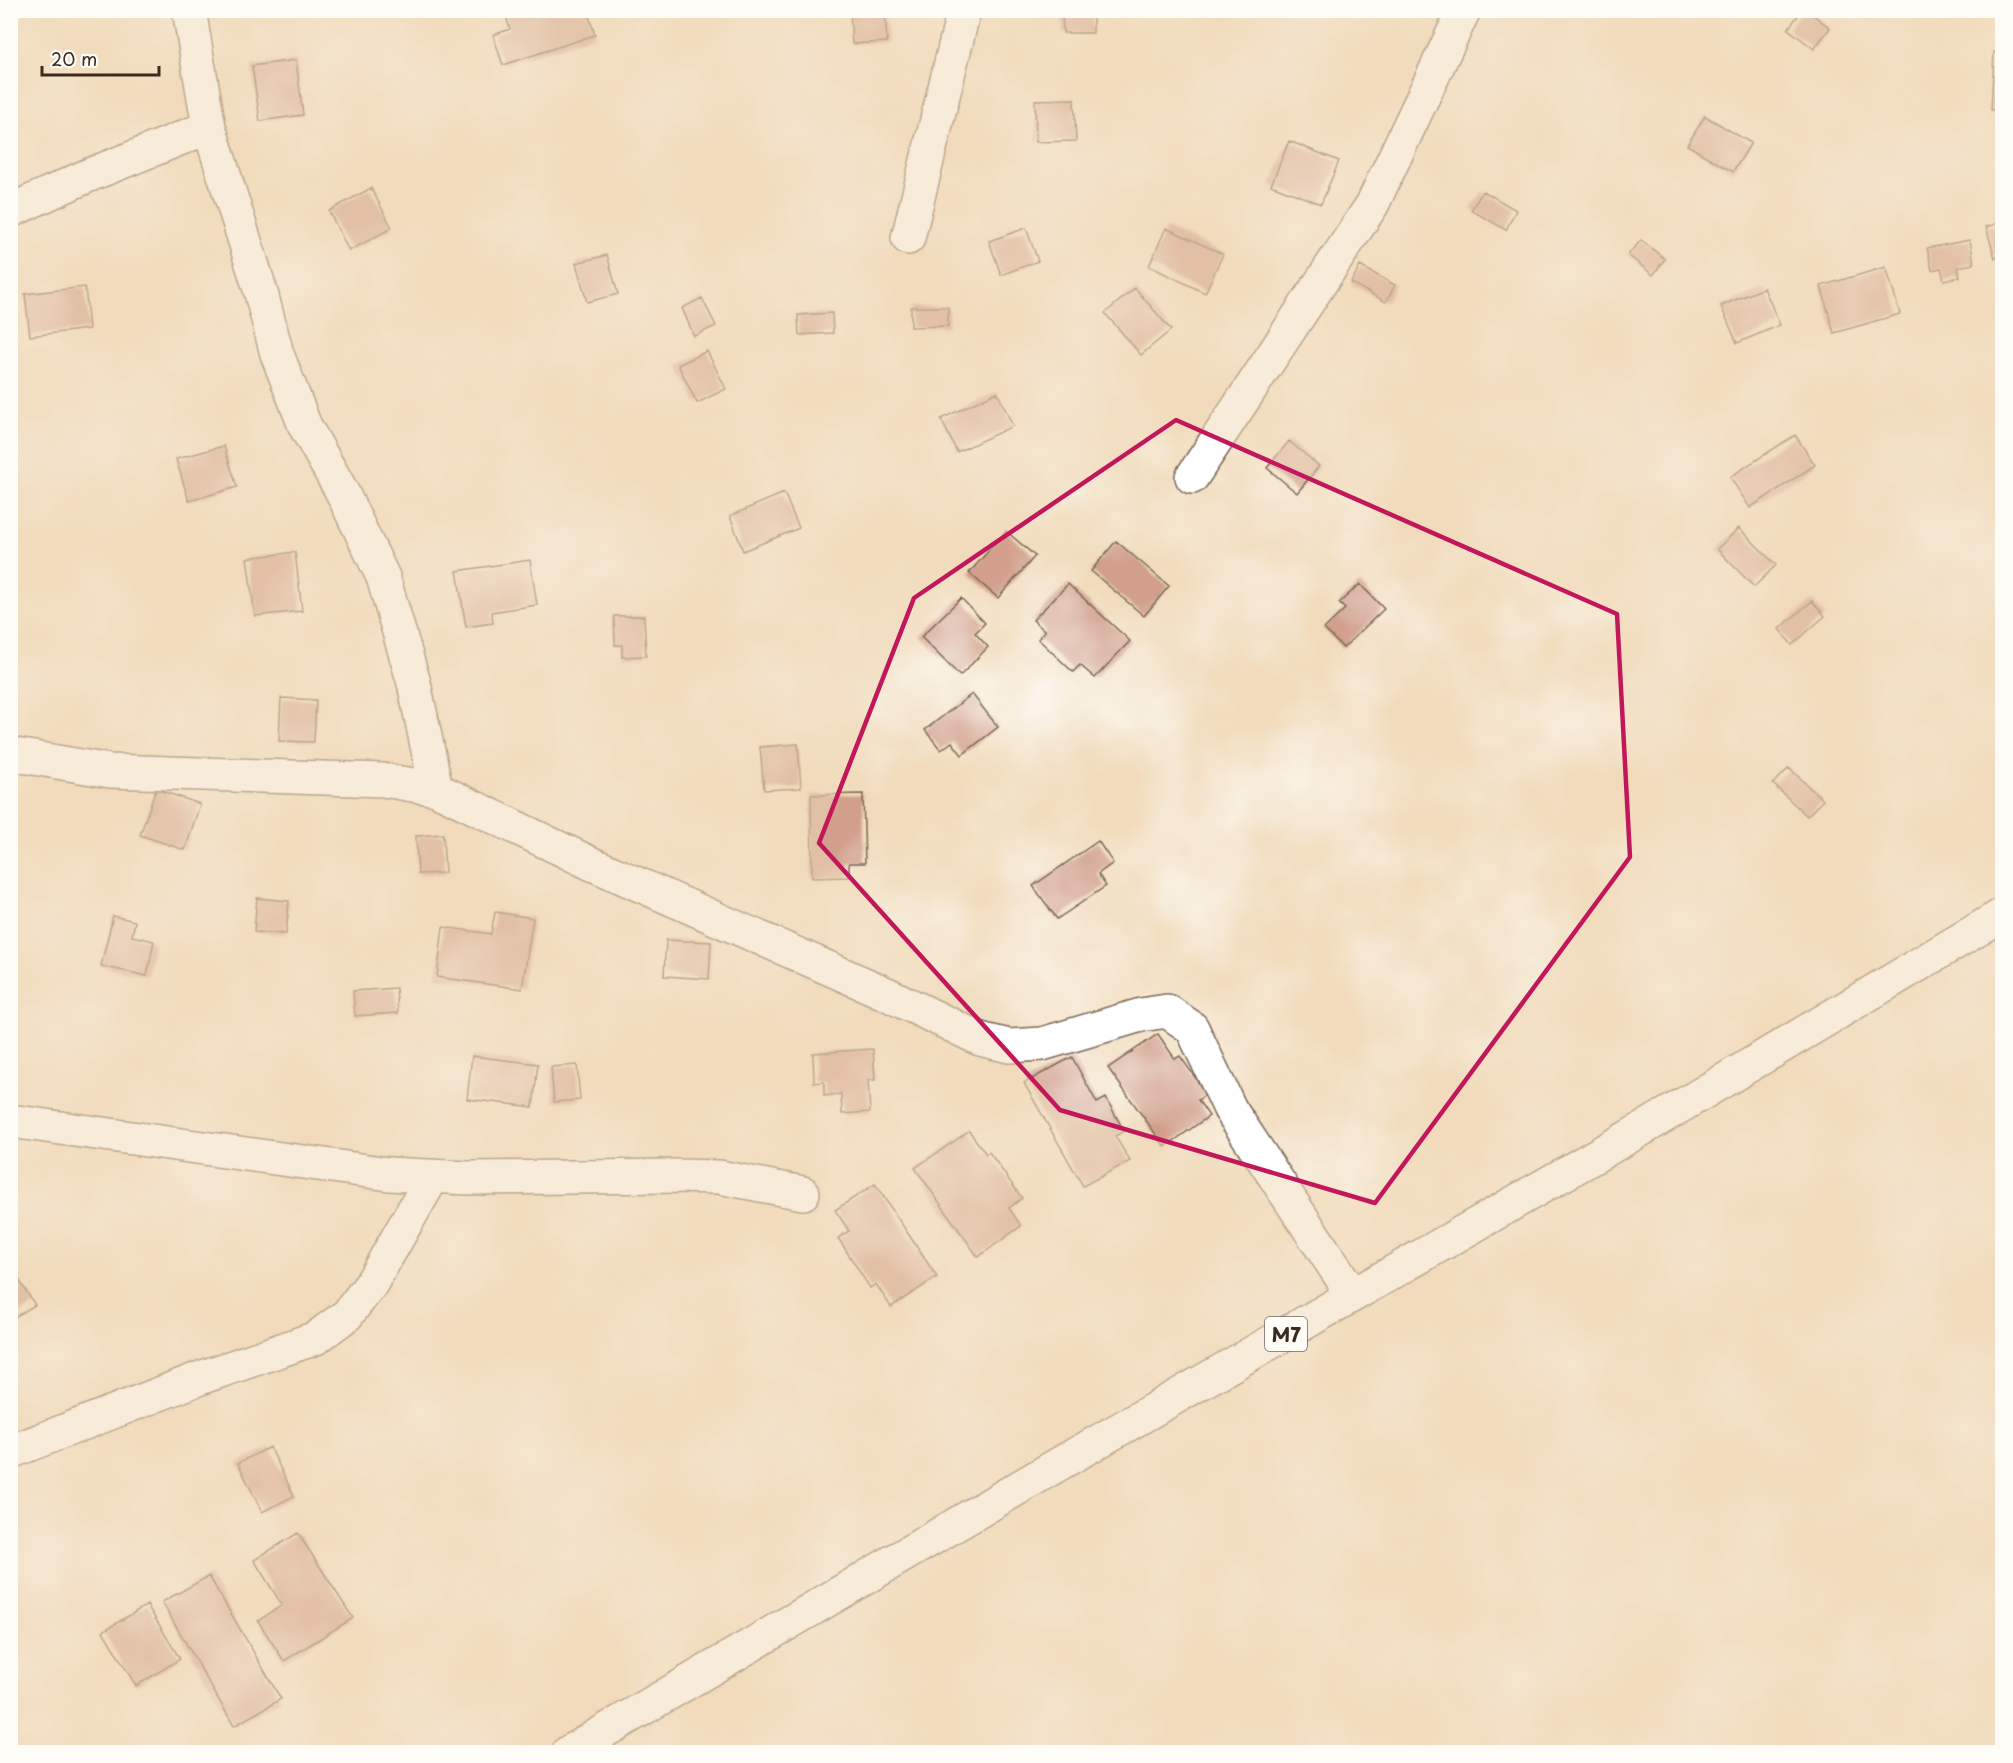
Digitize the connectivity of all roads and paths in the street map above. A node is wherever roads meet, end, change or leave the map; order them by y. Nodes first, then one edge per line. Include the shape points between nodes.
1 (189, 10) edge
2 (964, 10) edge
3 (1464, 10) edge
4 (208, 127) junction
5 (10, 211) edge
6 (908, 238) dead end
7 (1192, 477) dead end
8 (10, 754) edge
9 (436, 789) junction
10 (2002, 915) edge
11 (10, 1121) edge
12 (433, 1176) junction
13 (803, 1193) dead end
14 (1353, 1295) junction
15 (10, 1452) edge
16 (569, 1752) edge

1 - 4 street
2 - 6 street
3 - 7 street via 1372,205
4 - 5 street
4 - 9 street via 277,354 305,426 384,577 414,683
8 - 9 street via 110,771 384,780
9 - 14 street via 980,1039 1009,1046 1042,1044 1167,1011 1192,1028 1230,1109
10 - 14 street, M7
11 - 12 street via 388,1174
12 - 13 street via 719,1177
12 - 15 street via 372,1284 347,1315 316,1338 200,1378
14 - 16 street, M7

